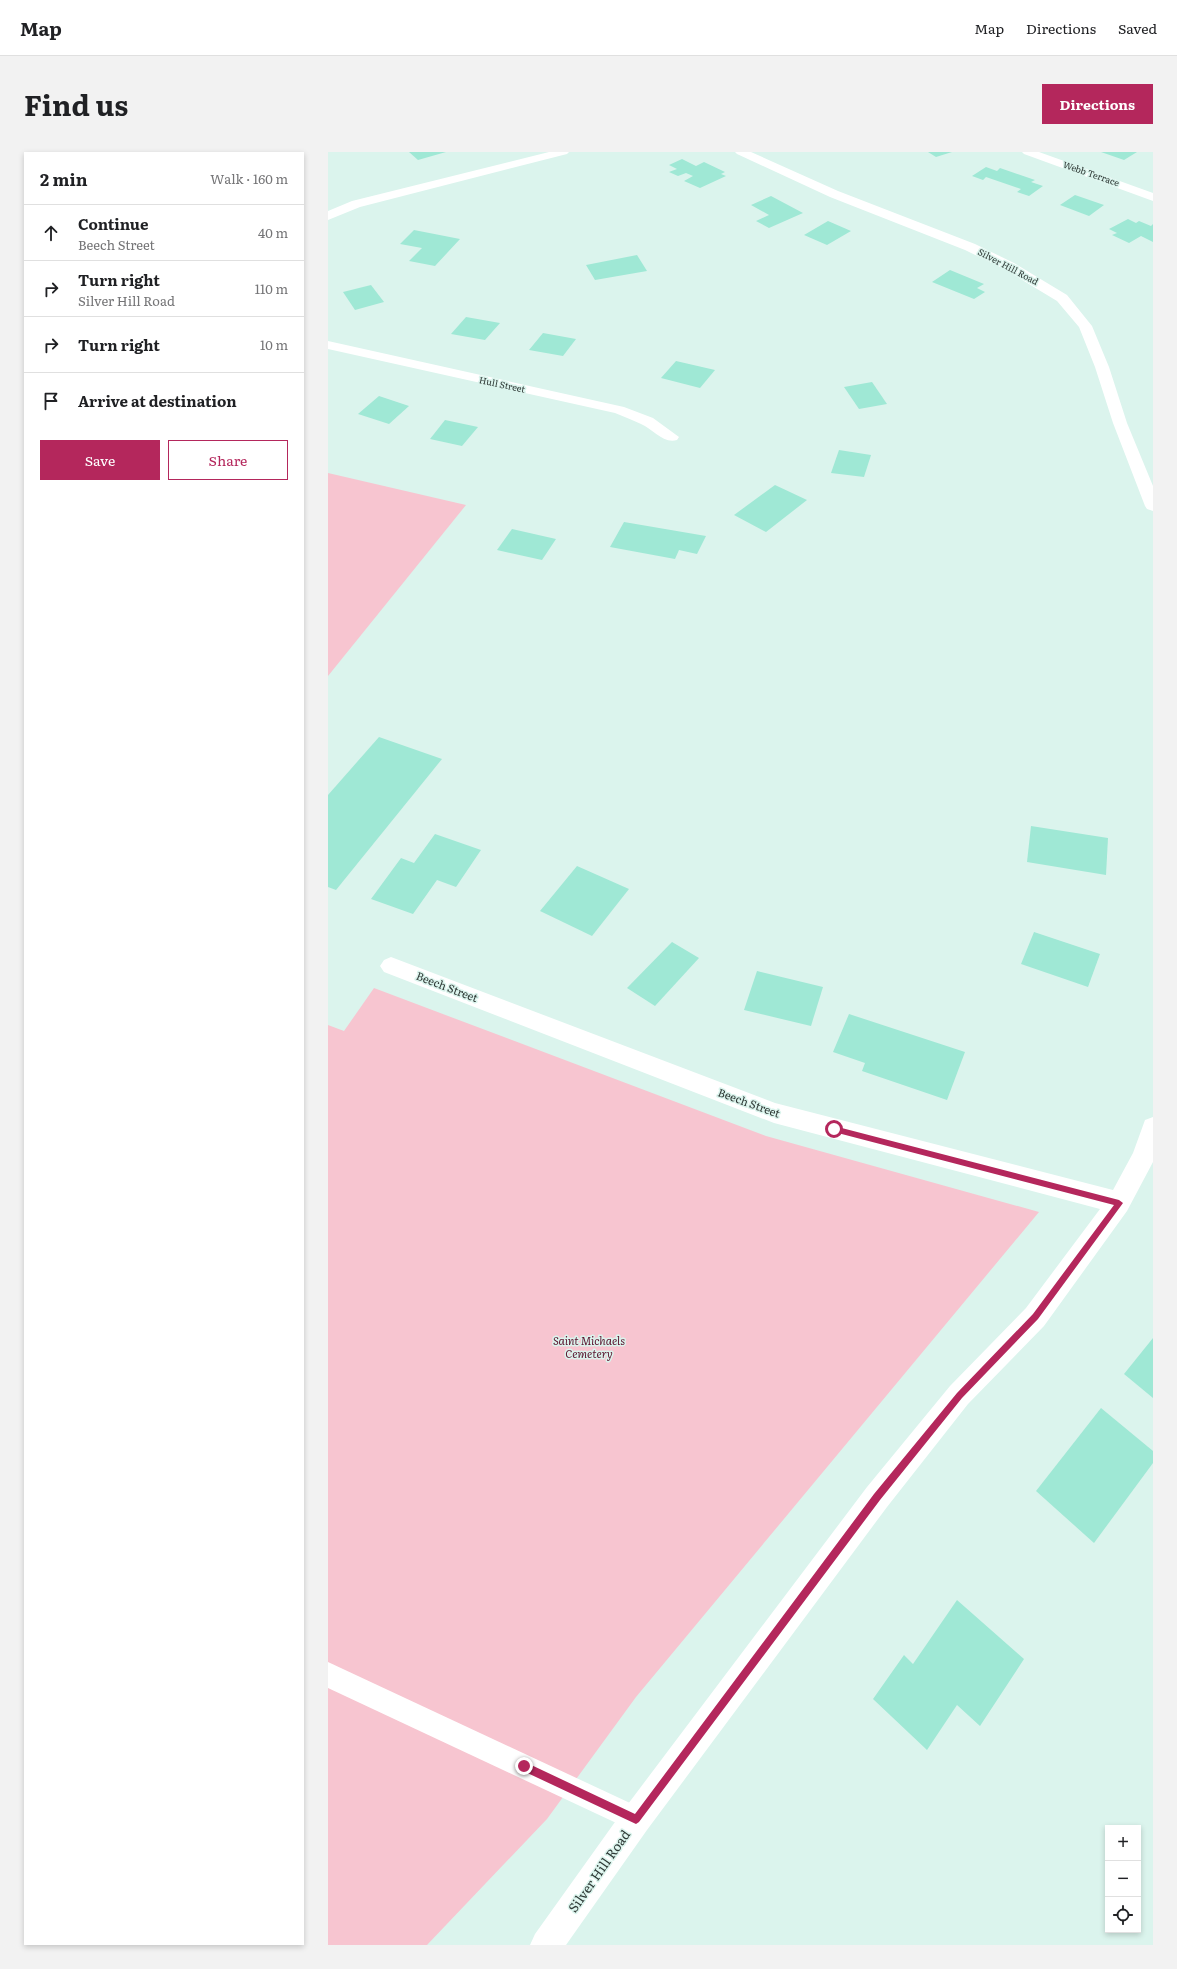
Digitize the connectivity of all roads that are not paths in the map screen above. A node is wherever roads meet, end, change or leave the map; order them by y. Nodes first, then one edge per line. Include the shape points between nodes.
1 (563, 152) edge
2 (741, 152) edge
3 (1028, 152) edge
4 (1153, 197) edge
5 (328, 216) edge
6 (328, 345) edge
7 (672, 437) dead end
8 (1153, 506) edge
9 (391, 966) dead end
10 (1153, 1127) edge
11 (1119, 1203) junction
12 (328, 1675) edge
13 (636, 1819) junction
14 (546, 1945) edge

1 - 5 street via 356,204
2 - 8 street, Silver Hill Road via 834,194 970,247 1009,266 1062,298 1085,326
3 - 4 street, Webb Terrace
6 - 7 street, Hull Street via 619,410 648,421
9 - 11 street, Beech Street via 774,1113
10 - 11 street, Silver Hill Road via 1144,1156
11 - 13 street, Silver Hill Road via 1035,1317 960,1395 877,1497
12 - 13 lane
13 - 14 street, Silver Hill Road

